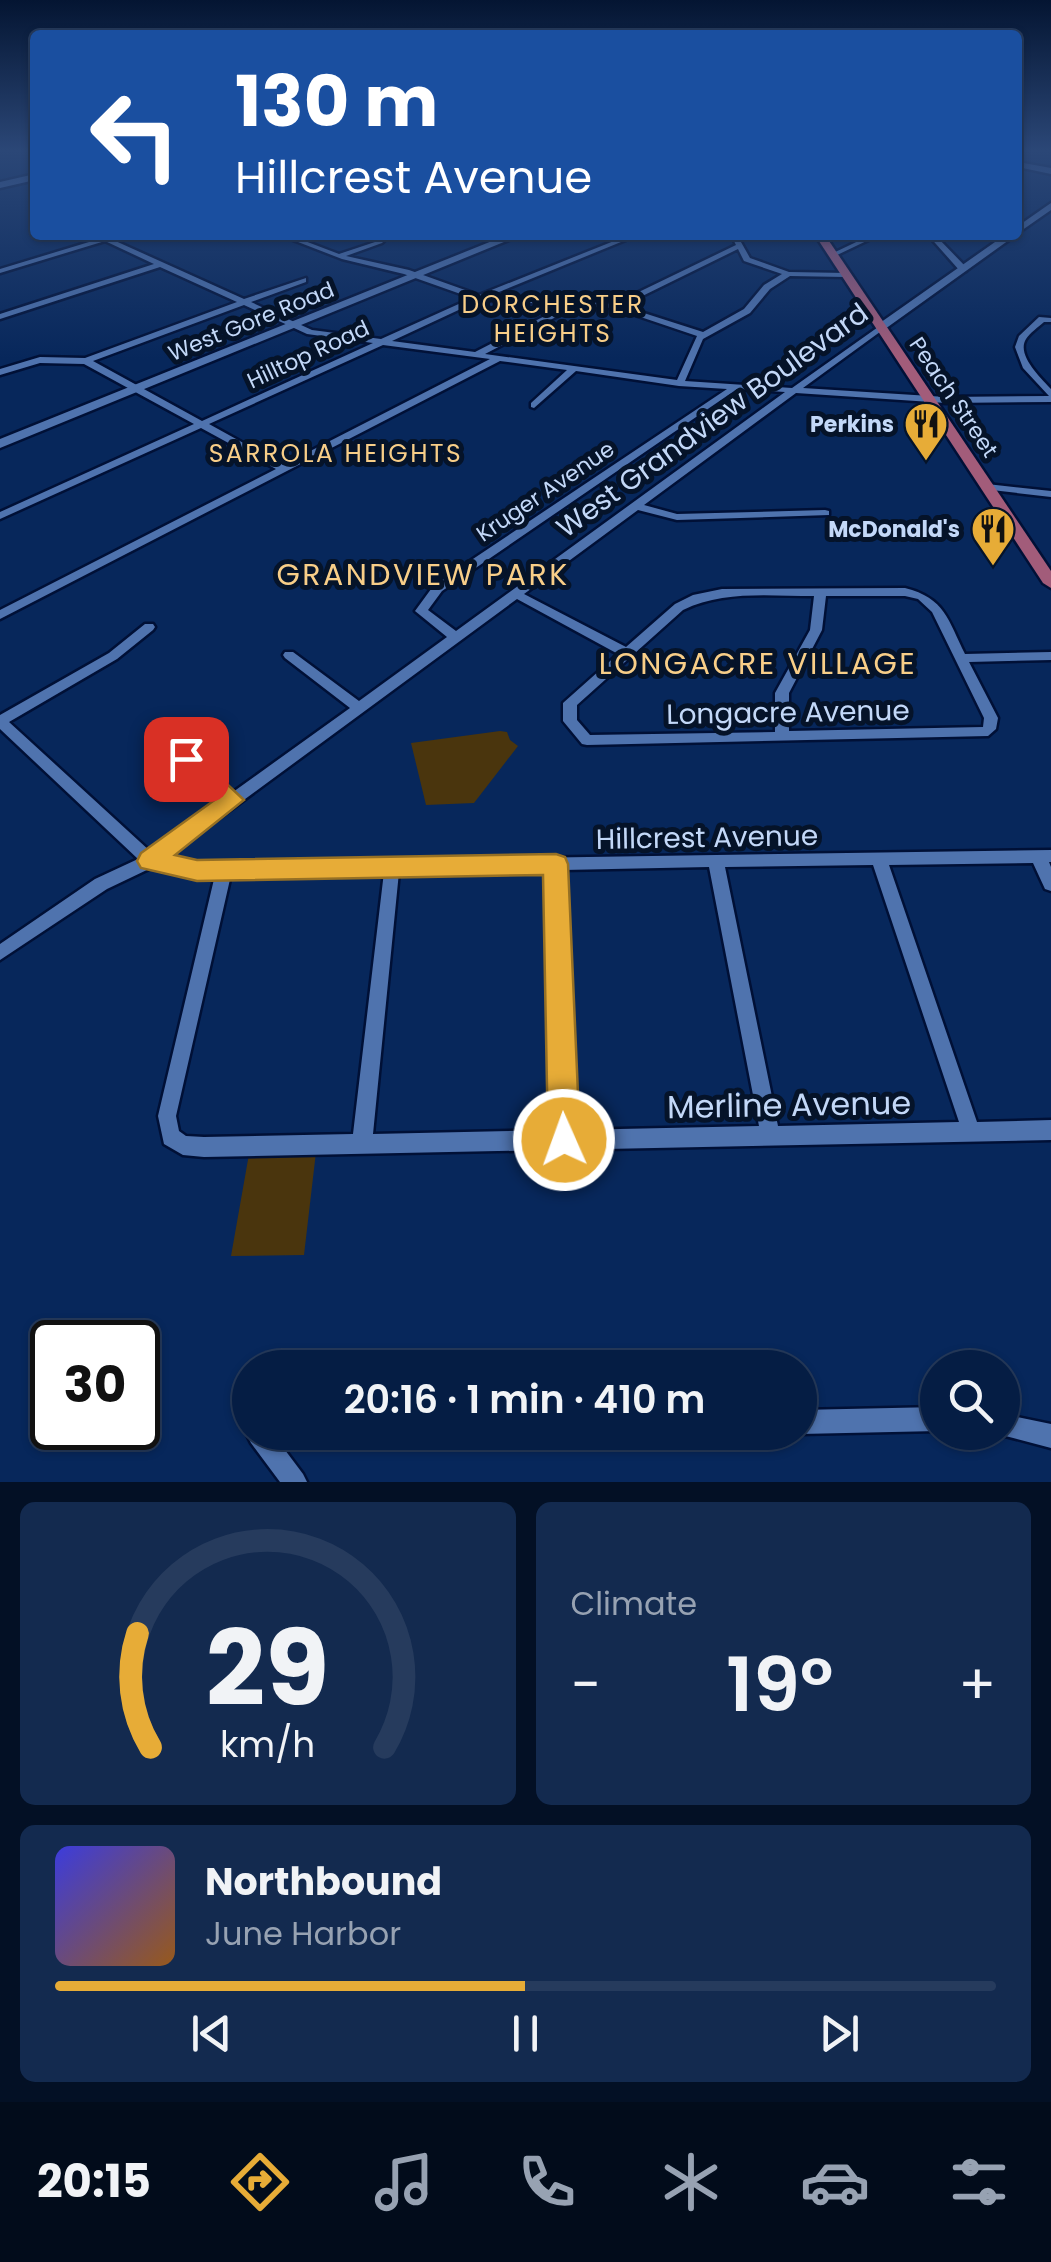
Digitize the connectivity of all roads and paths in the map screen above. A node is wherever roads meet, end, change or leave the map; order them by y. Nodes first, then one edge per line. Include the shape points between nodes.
1 (91, 240) edge
2 (106, 240) edge
3 (297, 240) edge
4 (382, 240) edge
5 (504, 240) edge
6 (622, 240) edge
7 (736, 240) edge
8 (823, 240) edge
9 (865, 240) edge
10 (935, 240) edge
11 (1004, 240) edge
12 (739, 246) junction
13 (722, 255) junction
14 (833, 255) junction
15 (340, 256) junction
16 (746, 258) junction
17 (159, 265) junction
18 (962, 269) junction
19 (0, 271) edge
20 (788, 274) junction
21 (846, 275) junction
22 (416, 276) junction
23 (303, 280) dead end
24 (479, 298) junction
25 (243, 303) junction
26 (576, 304) junction
27 (615, 306) junction
28 (868, 308) junction
29 (904, 311) junction
30 (0, 317) edge
31 (1049, 319) edge
32 (293, 326) junction
33 (881, 328) junction
34 (703, 335) junction
35 (382, 342) junction
36 (476, 355) junction
37 (498, 358) junction
38 (86, 361) junction
39 (574, 369) junction
40 (0, 372) edge
41 (680, 383) junction
42 (735, 387) junction
43 (135, 390) junction
44 (795, 390) junction
45 (1051, 397) edge
46 (928, 398) junction
47 (534, 404) dead end
48 (200, 425) junction
49 (0, 444) edge
50 (284, 469) junction
51 (987, 486) junction
52 (1051, 494) edge
53 (639, 507) junction
54 (825, 513) dead end
55 (0, 516) edge
56 (1051, 583) edge
57 (820, 593) junction
58 (516, 594) junction
59 (0, 615) edge
60 (149, 627) dead end
61 (456, 637) junction
62 (628, 653) junction
63 (289, 656) dead end
64 (1051, 656) edge
65 (961, 658) junction
66 (358, 707) junction
67 (0, 721) edge
68 (782, 736) junction
69 (587, 740) joint
70 (186, 759) dead end
71 (232, 800) junction
72 (1044, 856) edge
73 (879, 859) junction
74 (150, 861) junction
75 (716, 862) junction
76 (556, 864) junction
77 (392, 867) junction
78 (224, 870) junction
79 (1051, 884) edge
80 (0, 953) edge
81 (1051, 1130) edge
82 (971, 1132) junction
83 (770, 1136) junction
84 (564, 1140) junction
85 (362, 1144) junction
86 (920, 1419) edge
87 (817, 1422) edge
88 (1020, 1428) edge
89 (1051, 1436) edge
90 (271, 1450) edge
91 (296, 1482) edge

1 - 19 street
2 - 17 street
3 - 15 street
4 - 15 street
5 - 22 street, West Gore Road
6 - 24 street, Hilltop Road
7 - 12 street
8 - 14 main road, Peach Street
9 - 14 street
10 - 18 street
11 - 18 street, West Grandview Boulevard
12 - 13 street
12 - 16 street
13 - 16 street
13 - 27 street
14 - 21 main road, Peach Street
15 - 22 street
16 - 20 street
17 - 25 street
17 - 30 street
18 - 29 street, West Grandview Boulevard
20 - 21 street
20 - 34 street via 747,312
21 - 28 main road, Peach Street
22 - 24 street
22 - 32 street, West Gore Road
23 - 25 street
24 - 26 street
24 - 35 street, Hilltop Road
25 - 32 street
25 - 38 street
26 - 27 street
26 - 36 street
27 - 34 street
28 - 29 street
28 - 33 main road, Peach Street
29 - 33 street, West Grandview Boulevard
31 - 45 street via 1022,338 1019,348
32 - 35 street
32 - 43 street, West Gore Road
33 - 44 street, West Grandview Boulevard
33 - 46 main road, Peach Street
34 - 41 street
35 - 36 street
35 - 48 street, Hilltop Road
36 - 37 street
37 - 39 street
37 - 50 street
38 - 40 street via 40,360
38 - 43 street
39 - 41 street
39 - 47 street
41 - 42 street
42 - 44 street
42 - 61 street, Kruger Avenue via 438,588 421,612
43 - 48 street
43 - 49 street, West Gore Road
44 - 46 street
44 - 53 street, West Grandview Boulevard
45 - 46 street
46 - 51 main road, Peach Street
48 - 50 street
48 - 55 street, Hilltop Road
50 - 59 street
51 - 52 street
51 - 56 main road, Peach Street
53 - 54 street via 677,518
53 - 58 street, West Grandview Boulevard
57 - 62 street via 696,598
57 - 65 street via 922,596 937,610
57 - 68 street via 816,630 782,694
58 - 61 street, West Grandview Boulevard
58 - 62 street
60 - 67 street
61 - 66 street, West Grandview Boulevard
62 - 69 street via 568,708 572,726
63 - 66 street
64 - 65 street
65 - 68 street, Longacre Avenue via 991,718 989,730
66 - 71 street, West Grandview Boulevard
67 - 74 street
68 - 69 street, Longacre Avenue
70 - 71 street
71 - 74 street, West Grandview Boulevard
72 - 73 street, Hillcrest Avenue
72 - 79 street
73 - 75 street, Hillcrest Avenue
73 - 82 street
74 - 78 street, Hillcrest Avenue
74 - 80 street, West Grandview Boulevard via 101,884
75 - 76 street, Hillcrest Avenue
75 - 83 street
76 - 77 street, Hillcrest Avenue
76 - 84 street
77 - 78 street, Hillcrest Avenue
77 - 85 street
78 - 85 street, Merline Avenue via 167,1116 171,1136 204,1148
81 - 82 street, Merline Avenue
82 - 83 street, Merline Avenue
83 - 84 street, Merline Avenue
84 - 85 street, Merline Avenue
86 - 87 street
88 - 89 street
90 - 91 street

